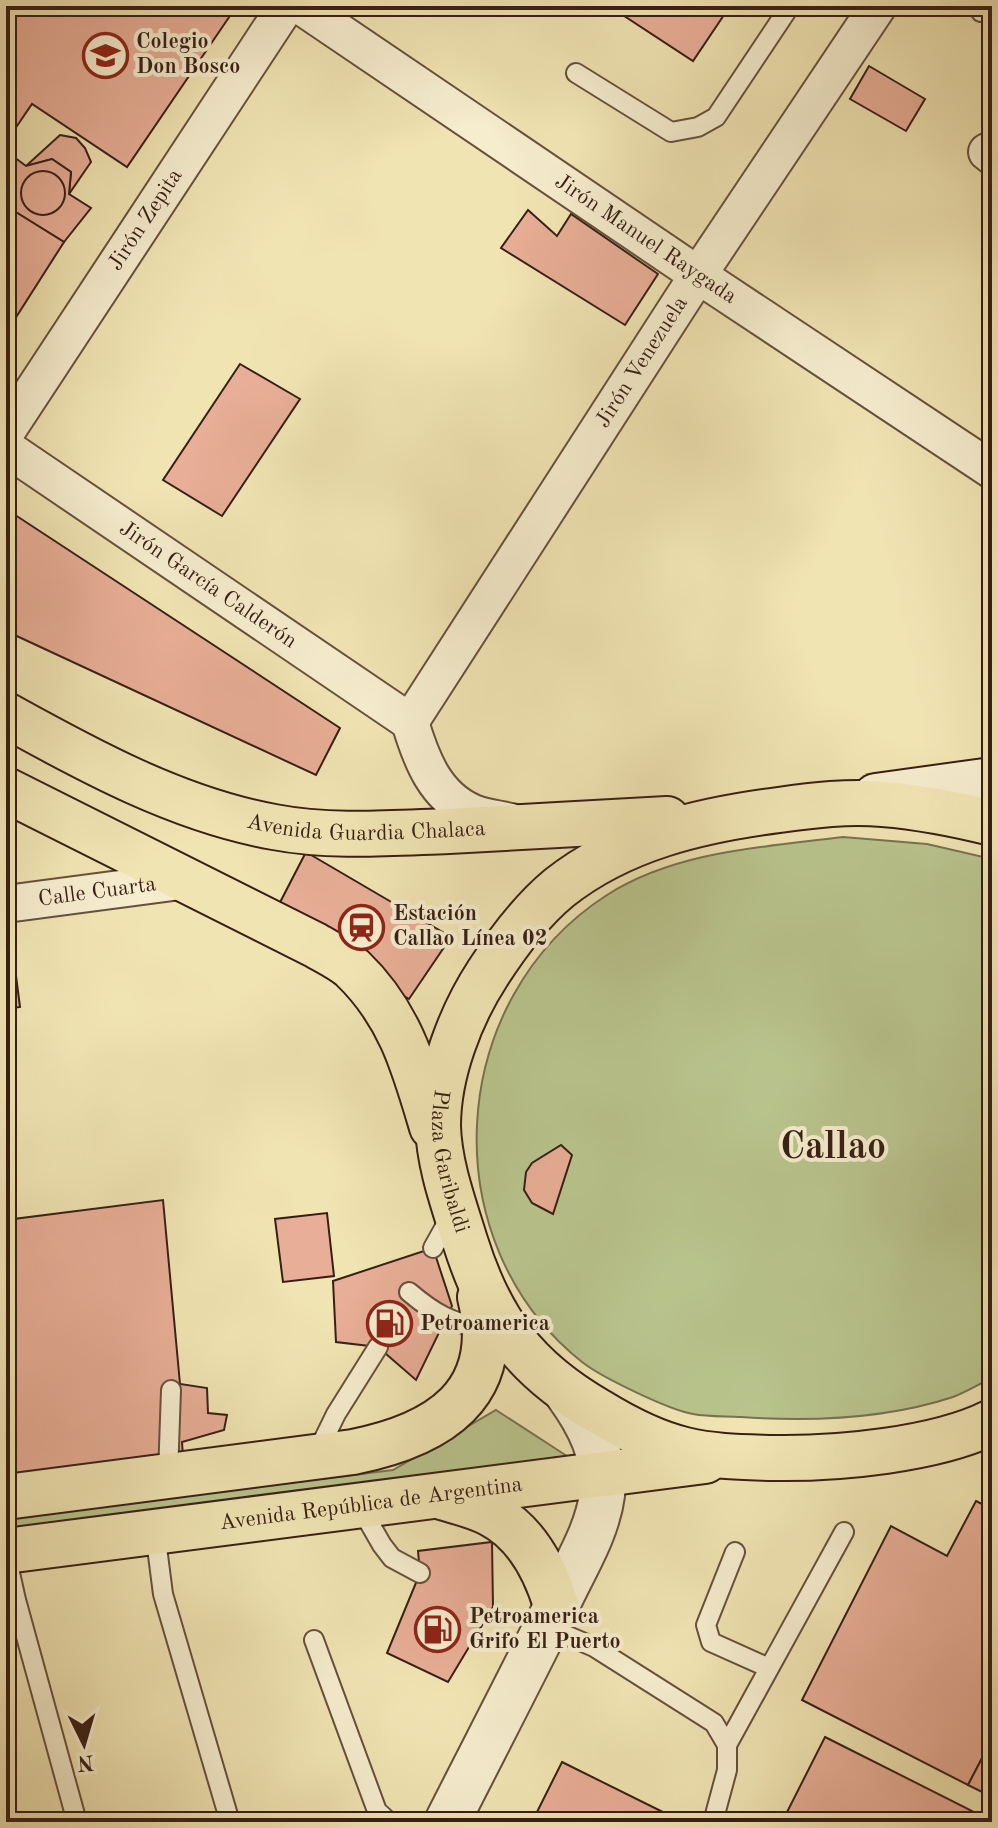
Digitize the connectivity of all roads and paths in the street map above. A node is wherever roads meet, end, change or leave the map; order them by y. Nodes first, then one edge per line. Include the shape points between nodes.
1 (286, 6) edge
2 (301, 6) edge
3 (790, 6) edge
4 (878, 6) edge
5 (576, 73) dead end
6 (698, 275) junction
7 (6, 432) edge
8 (6, 448) edge
9 (992, 470) edge
10 (6, 715) edge
11 (410, 722) junction
12 (992, 780) edge
13 (6, 790) edge
14 (821, 804) junction
15 (747, 814) junction
16 (992, 823) edge
17 (534, 827) junction
18 (6, 856) edge
19 (6, 875) edge
20 (188, 880) junction
21 (6, 904) edge
22 (444, 1167) junction
23 (452, 1252) junction
24 (409, 1292) dead end
25 (485, 1329) junction
26 (378, 1347) dead end
27 (171, 1390) dead end
28 (567, 1393) junction
29 (988, 1426) edge
30 (315, 1457) junction
31 (735, 1457) junction
32 (602, 1474) junction
33 (168, 1477) junction
34 (440, 1496) junction
35 (6, 1497) edge
36 (359, 1505) junction
37 (155, 1532) junction
38 (844, 1532) dead end
39 (735, 1552) dead end
40 (6, 1553) edge
41 (420, 1573) dead end
42 (552, 1616) junction
43 (314, 1640) dead end
44 (769, 1668) junction
45 (727, 1745) junction
46 (77, 1822) edge
47 (230, 1822) edge
48 (389, 1822) edge
49 (447, 1822) edge
50 (713, 1822) edge

1 - 7 street, Jirón Zepita
2 - 6 street, Jirón Manuel Raygada
3 - 5 lane via 716,117 698,127 671,132
4 - 6 street, Jirón Venezuela
6 - 9 street, Jirón Manuel Raygada
6 - 11 street, Jirón Venezuela
8 - 11 street, Jirón García Calderón
10 - 17 main road, Avenida Guardia Chalaca via 128,778 238,819 275,827 385,834
11 - 17 street via 421,759 448,799 475,814
12 - 14 street
13 - 20 main road
14 - 15 main road, Plaza Garibaldi
14 - 16 main road, Plaza Garibaldi via 881,804
15 - 17 main road, Avenida Guardia Chalaca
15 - 22 main road, Plaza Garibaldi via 632,844 559,889 527,920 477,989 460,1027 444,1076 438,1126
18 - 19 lane
20 - 21 street, Calle Cuarta
20 - 22 main road via 351,967 385,1008 409,1051
22 - 23 main road, Plaza Garibaldi via 455,1208
23 - 25 main road
23 - 28 main road, Plaza Garibaldi via 509,1338
24 - 25 lane via 435,1313
25 - 30 main road via 484,1355 474,1383 444,1417 392,1444
26 - 30 lane
27 - 33 lane
28 - 31 main road, Plaza Garibaldi via 624,1426 685,1450
28 - 32 street via 597,1445
29 - 31 main road, Plaza Garibaldi via 861,1453
30 - 33 main road
31 - 32 main road, Avenida República de Argentina
32 - 34 main road, Avenida República de Argentina
32 - 42 street via 595,1524
33 - 35 main road
34 - 36 main road, Avenida República de Argentina
34 - 42 main road via 491,1514 515,1531 548,1578
36 - 37 main road, Avenida República de Argentina
36 - 41 lane via 392,1558
37 - 40 main road, Avenida República de Argentina
37 - 47 lane via 163,1594
38 - 44 lane
39 - 44 lane via 706,1625 708,1637
40 - 46 lane
42 - 45 lane via 714,1723
42 - 49 street
43 - 48 lane via 377,1811
44 - 45 lane
45 - 50 lane via 727,1770

